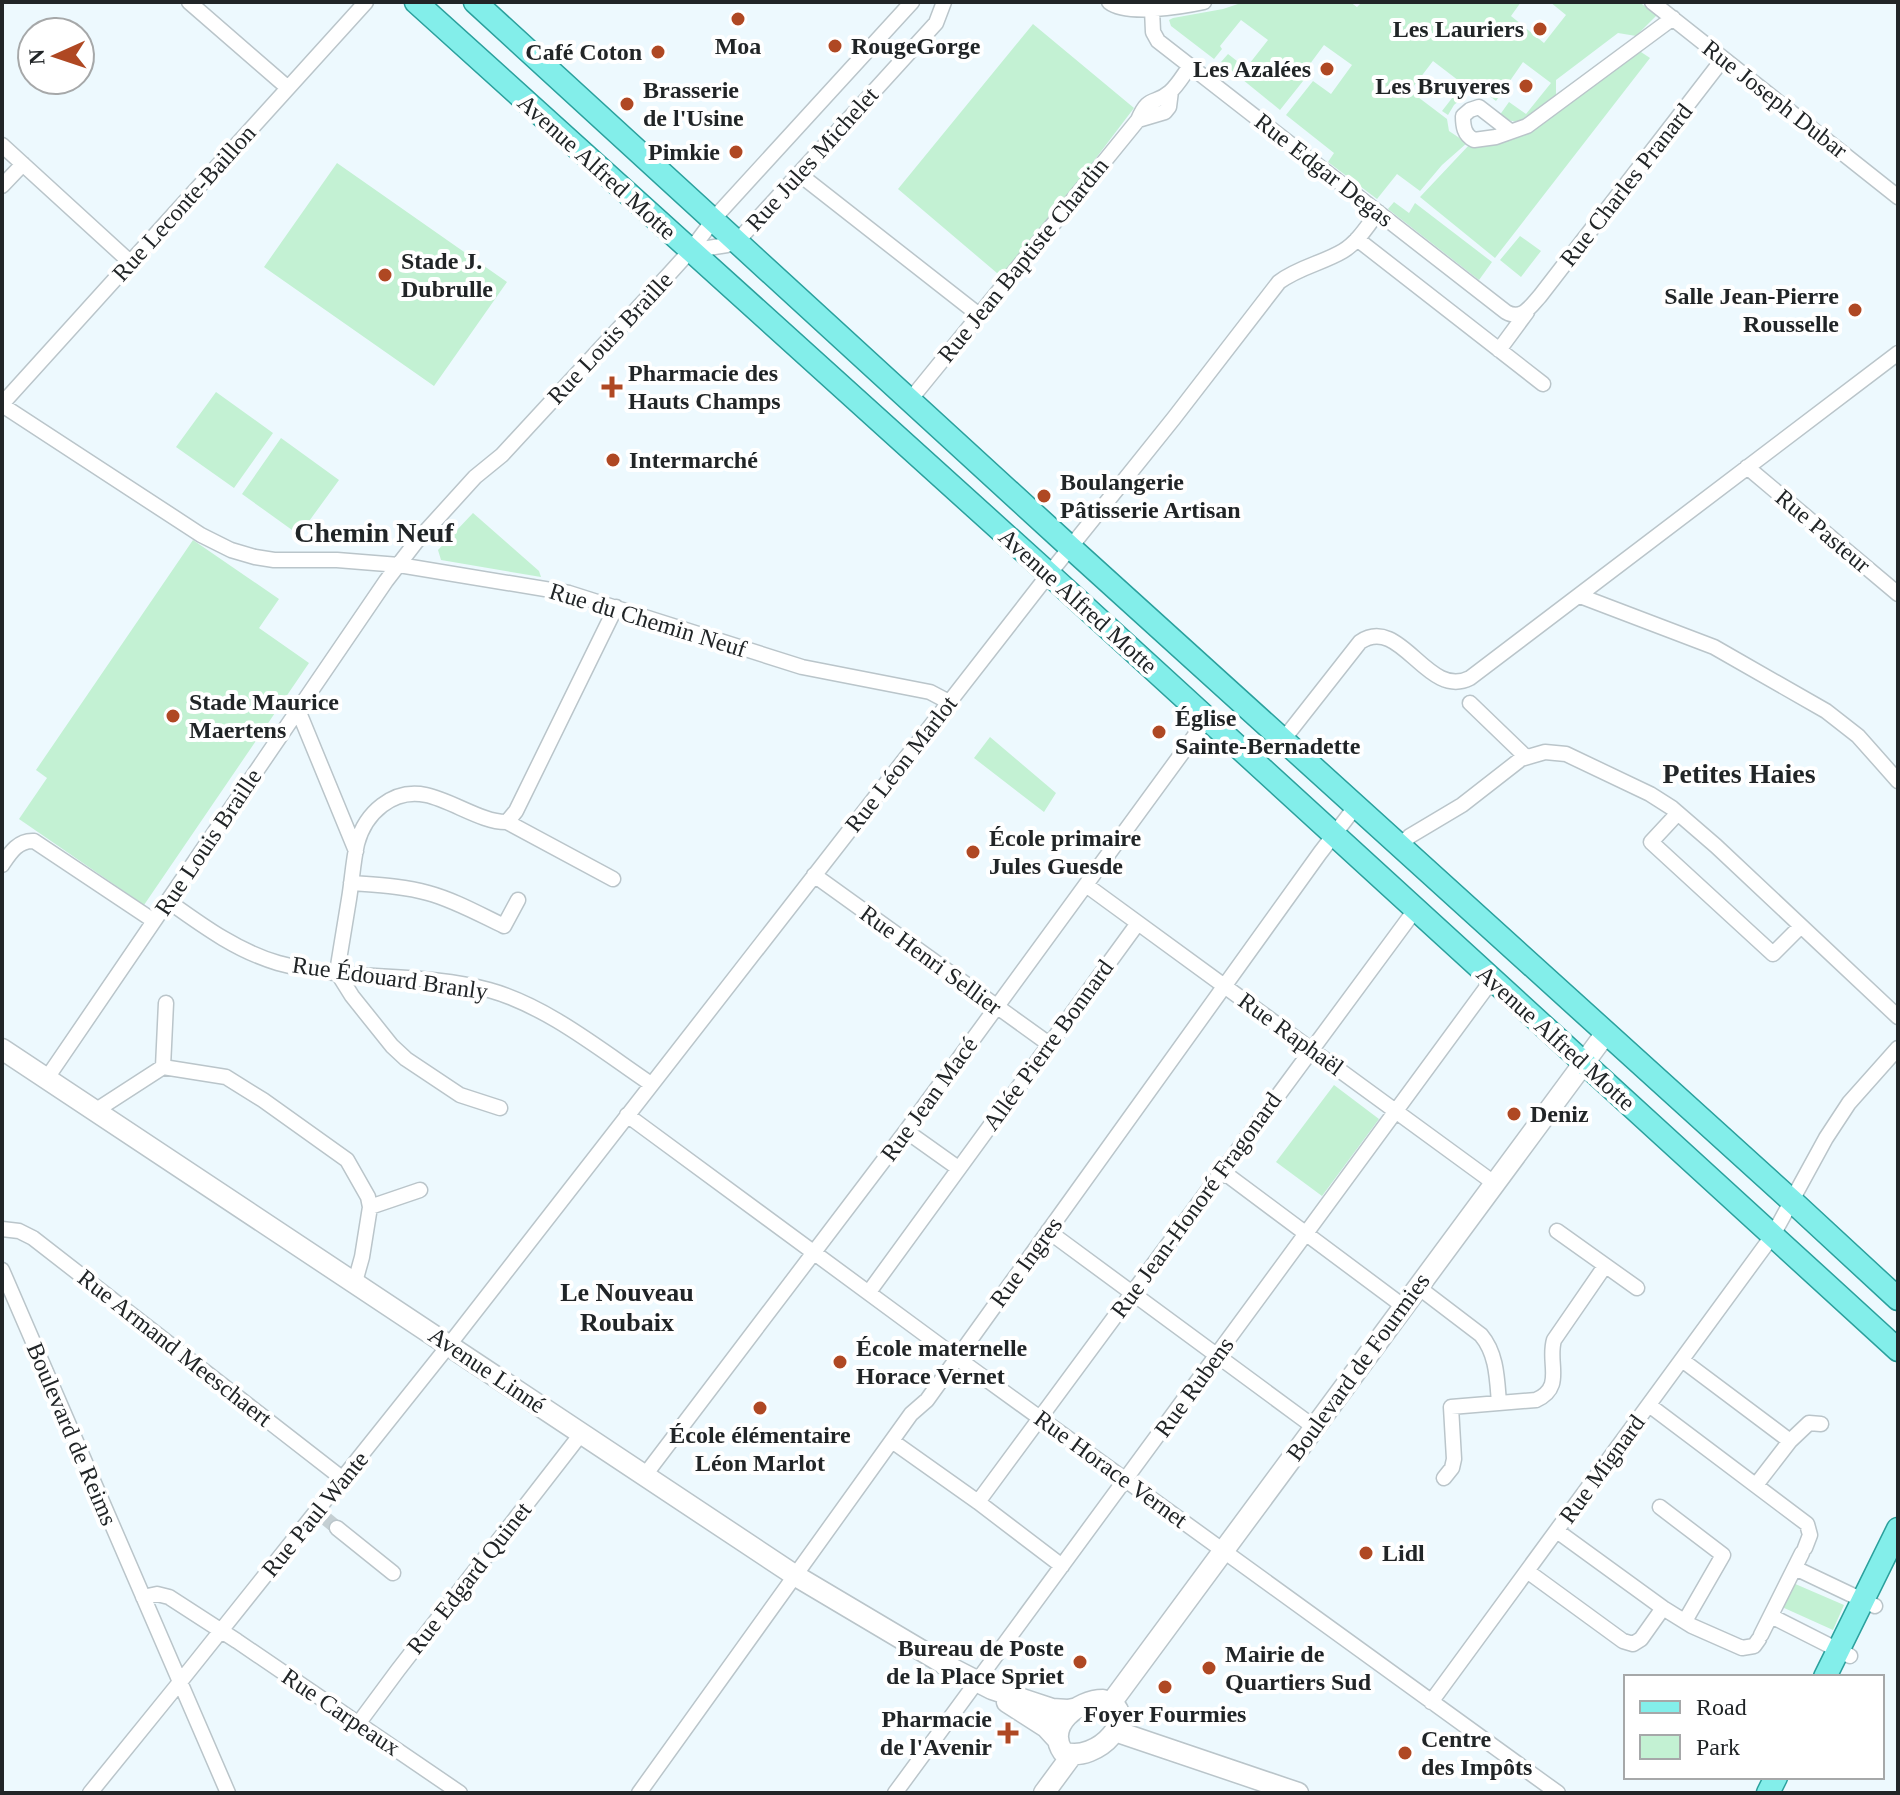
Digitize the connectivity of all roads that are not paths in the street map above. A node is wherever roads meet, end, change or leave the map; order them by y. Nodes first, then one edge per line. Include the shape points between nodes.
1 (189, 2) edge
2 (366, 2) edge
3 (416, 2) edge
4 (475, 2) edge
5 (912, 2) edge
6 (944, 2) edge
7 (1109, 2) edge
8 (1204, 2) edge
9 (1652, 2) edge
10 (1152, 9) junction
11 (1673, 18) junction
12 (1723, 59) junction
13 (1190, 66) junction
14 (288, 88) junction
15 (1510, 131) dead end
16 (2, 145) edge
17 (23, 164) junction
18 (799, 174) junction
19 (2, 186) edge
20 (1898, 197) edge
21 (1378, 212) junction
22 (713, 219) junction
23 (1357, 239) junction
24 (736, 240) junction
25 (690, 251) junction
26 (130, 262) junction
27 (1523, 313) junction
28 (979, 315) junction
29 (1499, 350) junction
30 (1898, 353) edge
31 (1543, 384) dead end
32 (910, 400) junction
33 (2, 405) edge
34 (1747, 467) junction
35 (1070, 547) junction
36 (399, 565) junction
37 (1049, 574) junction
38 (1898, 594) edge
39 (1580, 596) junction
40 (616, 607) junction
41 (949, 702) junction
42 (1470, 703) dead end
43 (298, 710) junction
44 (1207, 719) junction
45 (1283, 740) junction
46 (1526, 757) junction
47 (1898, 781) edge
48 (1356, 806) junction
49 (1678, 813) junction
50 (507, 822) junction
51 (1333, 834) junction
52 (1400, 846) junction
53 (356, 851) junction
54 (2, 865) edge
55 (814, 875) junction
56 (613, 879) dead end
57 (351, 883) junction
58 (1086, 885) junction
59 (518, 900) dead end
60 (168, 901) junction
61 (1415, 910) junction
62 (154, 921) junction
63 (1138, 923) junction
64 (1801, 926) junction
65 (337, 972) junction
66 (1492, 980) junction
67 (1224, 985) junction
68 (166, 1003) dead end
69 (996, 1007) junction
70 (1898, 1017) edge
71 (1606, 1033) junction
72 (1049, 1044) junction
73 (1898, 1048) edge
74 (2, 1049) edge
75 (1312, 1049) junction
76 (1582, 1063) junction
77 (163, 1067) junction
78 (47, 1078) junction
79 (651, 1084) junction
80 (500, 1108) dead end
81 (1396, 1110) junction
82 (95, 1111) junction
83 (627, 1115) junction
84 (906, 1131) junction
85 (958, 1168) junction
86 (1222, 1171) junction
87 (1494, 1183) junction
88 (420, 1190) dead end
89 (1792, 1201) junction
90 (370, 1207) junction
91 (2, 1229) edge
92 (1048, 1231) junction
93 (1557, 1231) dead end
94 (1306, 1233) junction
95 (1773, 1235) junction
96 (814, 1252) junction
97 (1605, 1266) junction
98 (2, 1270) edge
99 (355, 1282) junction
100 (1418, 1287) junction
101 (1637, 1288) dead end
102 (869, 1292) junction
103 (1132, 1293) junction
104 (1898, 1299) edge
105 (1403, 1306) junction
106 (449, 1345) junction
107 (1898, 1350) edge
108 (1216, 1355) junction
109 (957, 1358) junction
110 (1682, 1360) junction
111 (1499, 1403) junction
112 (1649, 1405) junction
113 (1040, 1417) junction
114 (1821, 1424) dead end
115 (1314, 1427) junction
116 (581, 1434) junction
117 (892, 1441) junction
118 (1790, 1441) junction
119 (645, 1475) junction
120 (1444, 1478) dead end
121 (343, 1479) junction
122 (1126, 1479) junction
123 (1756, 1485) junction
124 (978, 1502) junction
125 (1660, 1507) dead end
126 (326, 1519) junction
127 (1898, 1529) edge
128 (1557, 1531) junction
129 (1224, 1550) junction
130 (1898, 1559) edge
131 (1062, 1566) junction
132 (1795, 1568) junction
133 (1527, 1571) junction
134 (393, 1573) dead end
135 (796, 1576) junction
136 (143, 1597) junction
137 (1869, 1603) junction
138 (1663, 1608) junction
139 (1771, 1616) junction
140 (1685, 1621) junction
141 (221, 1631) junction
142 (1844, 1653) junction
143 (1827, 1675) edge
144 (1840, 1675) edge
145 (180, 1682) junction
146 (977, 1682) junction
147 (1431, 1702) junction
148 (1111, 1703) junction
149 (1078, 1708) junction
150 (358, 1724) junction
151 (1115, 1731) junction
152 (1057, 1739) junction
153 (1072, 1755) junction
154 (90, 1793) edge
155 (228, 1793) edge
156 (460, 1793) edge
157 (639, 1793) edge
158 (895, 1793) edge
159 (1044, 1793) edge
160 (1298, 1793) edge
161 (1558, 1793) edge

1 - 14 street
2 - 14 street, Rue Leconte-Baillon
3 - 25 main road, Avenue Alfred Motte
4 - 22 main road, Avenue Alfred Motte
5 - 22 street, Rue Jules Michelet
6 - 18 street, Rue Jules Michelet via 936,23
7 - 10 street
8 - 10 street
9 - 11 street, Rue Joseph Dubar
10 - 13 street, Rue Edgar Degas via 1154,38
11 - 12 street, Rue Joseph Dubar
11 - 15 street via 1531,123
12 - 20 street, Rue Joseph Dubar
12 - 27 street, Rue Charles Pranard
13 - 21 street, Rue Edgar Degas
13 - 28 street, Rue Jean Baptiste Chardin via 1171,91 1145,106
14 - 26 street, Rue Leconte-Baillon
16 - 17 street
17 - 19 street
17 - 26 street
18 - 24 street, Rue Jules Michelet
18 - 28 street
21 - 23 street, Rue Léon Marlot
21 - 27 street, Rue Edgar Degas via 1506,312
22 - 24 main road, Avenue Alfred Motte
22 - 25 street, Rue Jules Michelet
23 - 29 street, Rue Edgar Degas
23 - 35 street, Rue Léon Marlot via 1342,252 1279,282
24 - 25 street, Rue Jules Michelet
24 - 32 main road, Avenue Alfred Motte
25 - 36 street, Rue Louis Braille via 502,455 475,477
25 - 37 main road, Avenue Alfred Motte
26 - 33 street, Rue Leconte-Baillon
27 - 29 street, Rue Charles Pranard
28 - 32 street, Rue Jean Baptiste Chardin
29 - 31 street, Rue Edgar Degas
30 - 34 street
32 - 35 main road, Avenue Alfred Motte
33 - 36 street, Rue du Chemin Neuf via 231,550 264,559
34 - 38 street, Rue Pasteur
34 - 39 street
35 - 37 street, Rue Léon Marlot
35 - 45 main road, Avenue Alfred Motte
36 - 40 street, Rue du Chemin Neuf via 563,592
36 - 43 street, Rue Louis Braille
37 - 41 street, Rue Léon Marlot
37 - 44 main road, Avenue Alfred Motte
39 - 45 street via 1464,681 1445,681 1389,638 1363,640
39 - 47 street via 1714,647 1834,716
40 - 41 street, Rue du Chemin Neuf via 802,667 930,692
40 - 50 street
41 - 55 street, Rue Léon Marlot
42 - 46 street
43 - 53 street
43 - 60 street, Rue Louis Braille
44 - 51 main road, Avenue Alfred Motte
44 - 58 street, Rue Jean Macé
45 - 48 main road, Avenue Alfred Motte
46 - 49 street via 1552,752 1572,756
46 - 52 street
48 - 51 street, Rue Ingres
48 - 52 main road, Avenue Alfred Motte
49 - 64 street
49 - 64 street via 1651,842 1773,954
50 - 53 street via 432,796 401,795 377,809
50 - 56 street
51 - 61 main road, Avenue Alfred Motte
51 - 67 street, Rue Ingres
52 - 71 main road, Avenue Alfred Motte
53 - 57 street
54 - 62 street via 15,847 34,841
55 - 69 street, Rue Henri Sellier
55 - 79 street, Rue Léon Marlot
57 - 59 street via 430,893 504,926
57 - 65 street
58 - 63 street, Rue Raphaël
58 - 69 street, Rue Jean Macé
60 - 62 street, Rue Louis Braille
60 - 65 street, Rue Édouard Branly via 246,951 290,966
61 - 66 main road, Avenue Alfred Motte
61 - 75 street, Rue Jean-Honoré Fragonard
62 - 78 street, Rue Louis Braille
63 - 67 street, Rue Raphaël
63 - 72 street, Allée Pierre Bonnard
64 - 70 street
65 - 79 street, Rue Édouard Branly via 448,982 501,994 548,1015
65 - 80 street via 406,1059 460,1095
66 - 76 main road, Avenue Alfred Motte
66 - 81 street, Rue Rubens
67 - 75 street, Rue Raphaël
67 - 92 street, Rue Ingres
68 - 77 street
69 - 72 street, Rue Henri Sellier
69 - 84 street, Rue Jean Macé
71 - 76 street, Boulevard de Fourmies
71 - 89 main road, Avenue Alfred Motte
72 - 85 street, Allée Pierre Bonnard
73 - 89 street via 1849,1103
74 - 78 street, Avenue Linné
75 - 81 street, Rue Raphaël
75 - 86 street, Rue Jean-Honoré Fragonard
76 - 87 street, Boulevard de Fourmies
76 - 95 main road, Avenue Alfred Motte
77 - 82 street
77 - 90 street via 226,1077 263,1100 347,1160
78 - 82 street, Avenue Linné
79 - 83 street, Rue Léon Marlot
81 - 87 street, Rue Raphaël
81 - 94 street, Rue Rubens
82 - 99 street, Avenue Linné
83 - 96 street, Rue Horace Vernet
83 - 106 street, Rue Léon Marlot
84 - 85 street
84 - 96 street, Rue Jean Macé
85 - 102 street, Allée Pierre Bonnard
86 - 94 street
86 - 103 street, Rue Jean-Honoré Fragonard
87 - 100 street, Boulevard de Fourmies
88 - 90 street
89 - 95 street
89 - 104 main road, Avenue Alfred Motte
90 - 99 street
91 - 121 street, Rue Armand Meeschaert via 19,1231 43,1246
92 - 103 street
92 - 109 street, Rue Ingres
93 - 97 street
94 - 105 street
94 - 108 street, Rue Rubens
95 - 107 main road, Avenue Alfred Motte
95 - 110 street, Rue Mignard
96 - 102 street, Rue Horace Vernet
96 - 119 street, Rue Jean Macé
97 - 101 street
97 - 111 street via 1554,1340 1550,1390 1536,1400
98 - 136 street, Boulevard de Reims
99 - 106 street, Avenue Linné
100 - 105 street, Boulevard de Fourmies
100 - 111 street via 1486,1341
102 - 109 street, Rue Horace Vernet
103 - 108 street
103 - 113 street, Rue Jean-Honoré Fragonard
105 - 115 street, Boulevard de Fourmies
106 - 116 street, Avenue Linné
106 - 121 street, Rue Paul Wante
108 - 115 street
108 - 122 street, Rue Rubens
109 - 113 street, Rue Horace Vernet
109 - 117 street, Rue Ingres
110 - 112 street, Rue Mignard
110 - 118 street
111 - 120 street via 1451,1407 1454,1464
112 - 123 street
112 - 128 street, Rue Mignard
113 - 122 street, Rue Horace Vernet
113 - 124 street, Rue Jean-Honoré Fragonard
114 - 118 street via 1809,1423
115 - 129 street, Boulevard de Fourmies
116 - 119 street, Avenue Linné
116 - 150 street, Rue Edgard Quinet
117 - 124 street
117 - 135 street, Rue Ingres
118 - 123 street
119 - 135 street, Avenue Linné
121 - 126 street, Rue Paul Wante
122 - 129 street, Rue Horace Vernet
122 - 131 street, Rue Rubens
123 - 132 street via 1807,1524 1810,1535
124 - 131 street
125 - 140 street via 1723,1555
126 - 134 street
126 - 141 street, Rue Paul Wante
127 - 137 main road
128 - 133 street, Rue Mignard
128 - 138 street
129 - 147 street, Rue Horace Vernet
129 - 148 street, Boulevard de Fourmies
130 - 137 main road
131 - 146 street, Rue Rubens
132 - 137 street
132 - 139 street
133 - 138 street via 1633,1644
133 - 147 street, Rue Mignard
135 - 146 street, Avenue Linné
135 - 157 street, Rue Ingres
136 - 141 street via 165,1596
136 - 145 street, Boulevard de Reims
137 - 142 main road
138 - 140 street
139 - 140 street via 1754,1646 1742,1648
139 - 142 street
141 - 145 street, Rue Paul Wante
141 - 150 street, Rue Carpeaux
142 - 143 main road
142 - 144 main road
145 - 154 street, Rue Paul Wante
145 - 155 street, Boulevard de Reims
146 - 149 street, Avenue Linné via 1048,1707
146 - 152 street, Avenue Linné
146 - 158 street, Rue Rubens
147 - 161 street, Rue Horace Vernet
148 - 149 street via 1096,1700
148 - 151 street via 1119,1717
149 - 152 street via 1061,1724
150 - 156 street, Rue Carpeaux
151 - 153 street via 1099,1747
151 - 160 street
152 - 153 street via 1063,1752
153 - 159 street

